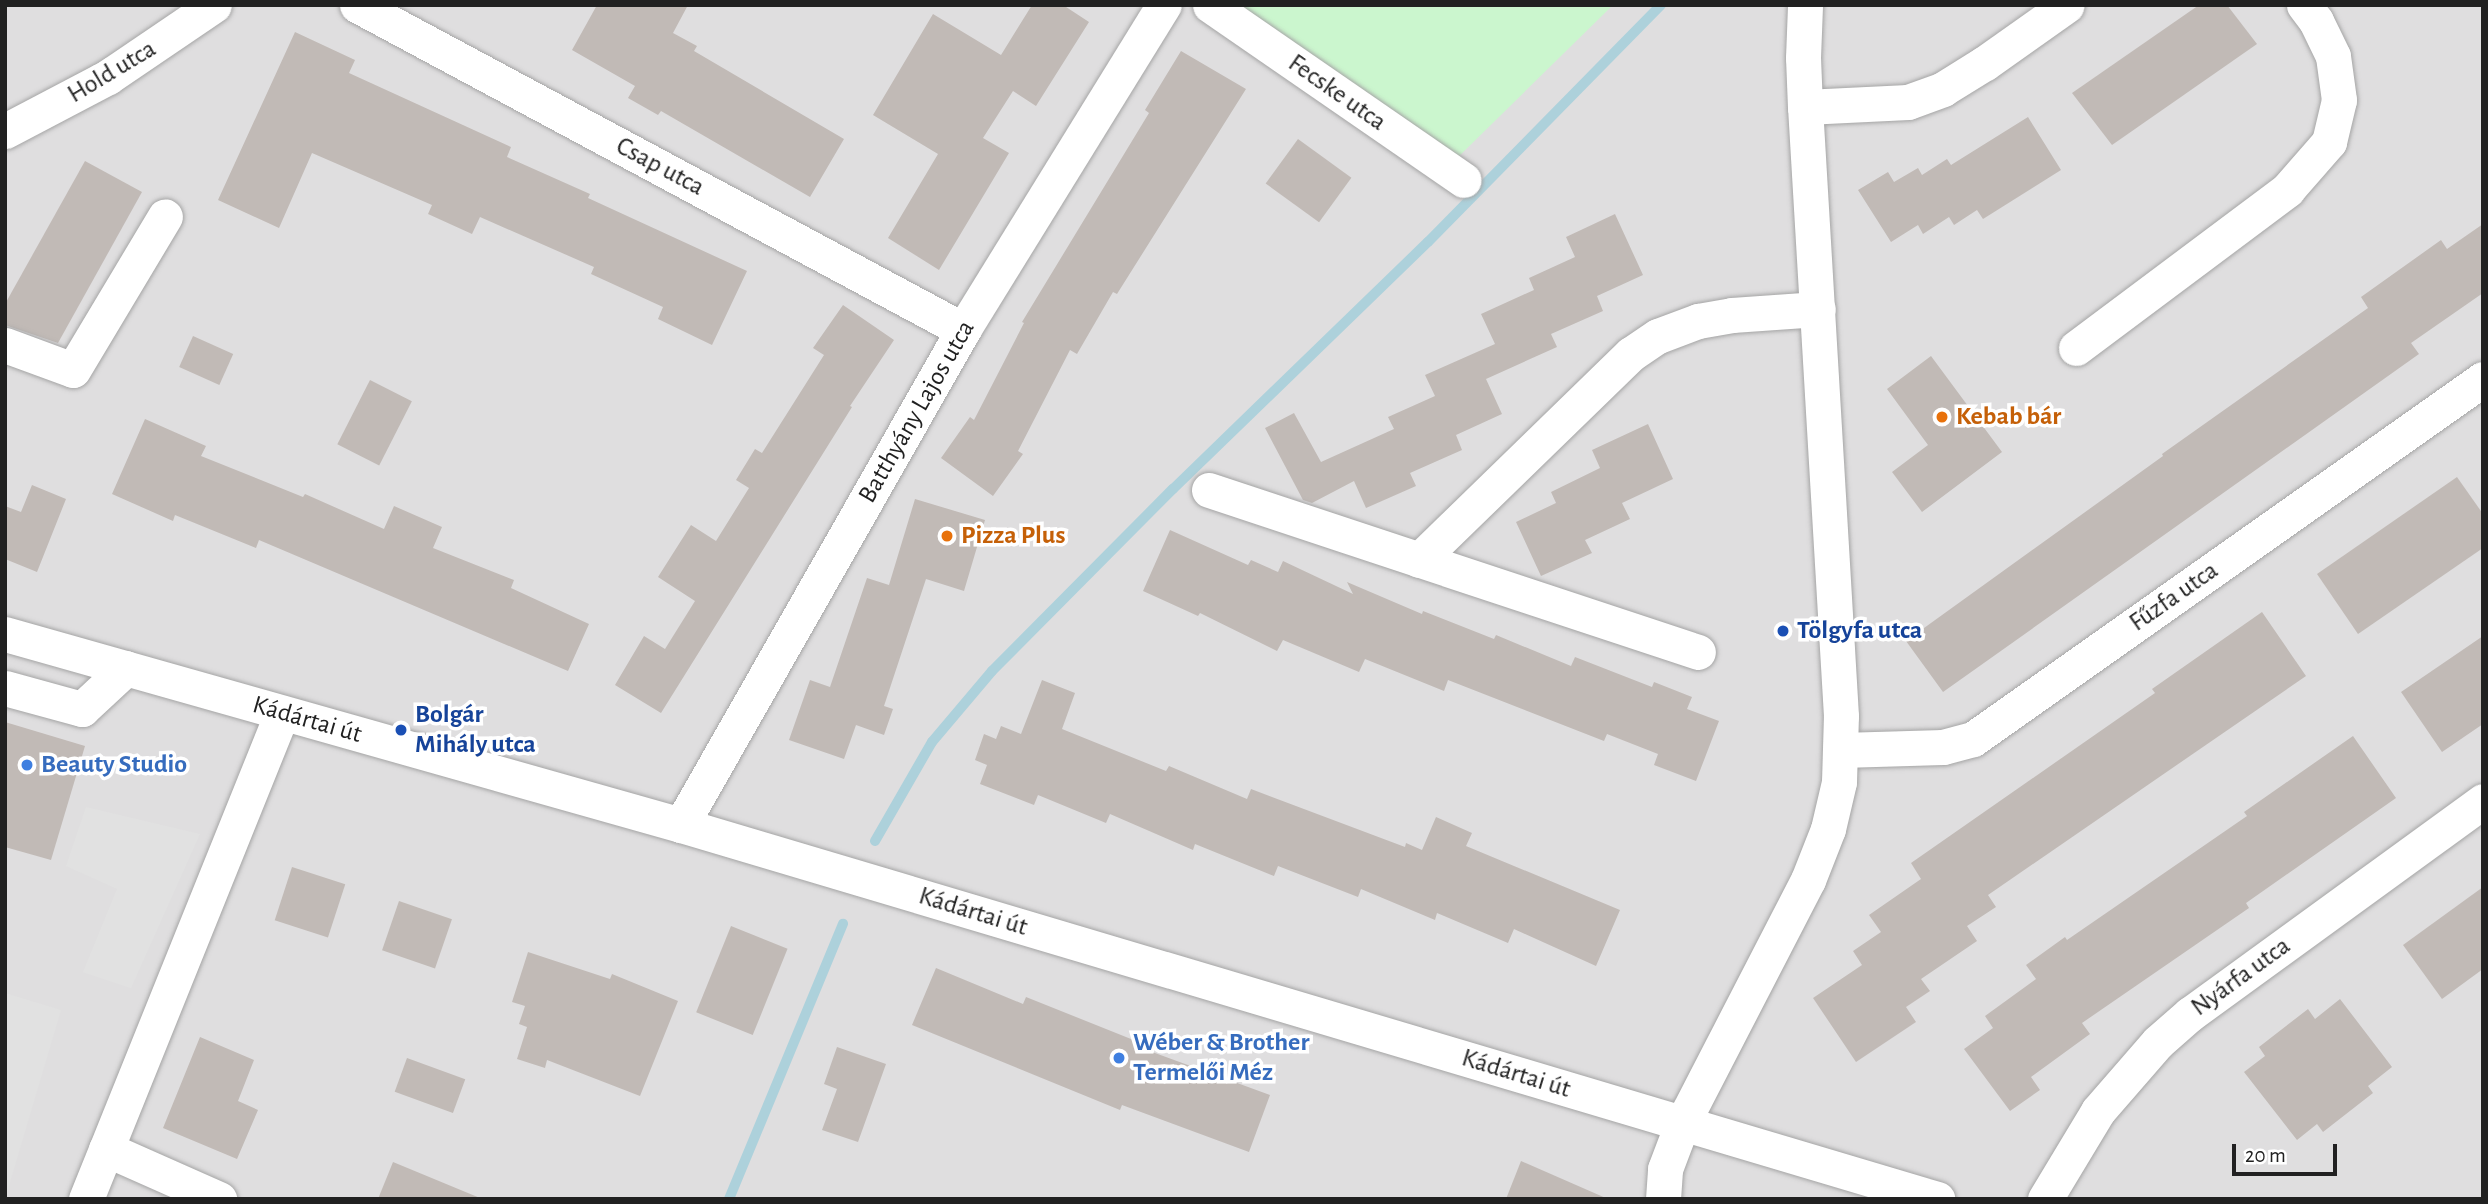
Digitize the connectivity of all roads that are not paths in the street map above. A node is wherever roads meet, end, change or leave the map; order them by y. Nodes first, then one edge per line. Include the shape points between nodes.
1 (215, 5) edge
2 (356, 5) edge
3 (1164, 5) edge
4 (1210, 5) edge
5 (1805, 5) edge
6 (2067, 5) edge
7 (2304, 5) edge
8 (1805, 107) junction
9 (5, 131) edge
10 (1464, 180) dead end
11 (165, 216) dead end
12 (1818, 309) junction
13 (963, 330) junction
14 (5, 345) edge
15 (2076, 348) dead end
16 (2483, 379) edge
17 (1209, 490) dead end
18 (1419, 560) junction
19 (5, 634) edge
20 (1698, 652) dead end
21 (126, 668) junction
22 (5, 688) edge
23 (282, 713) junction
24 (1841, 750) junction
25 (2483, 801) edge
26 (681, 825) junction
27 (1682, 1124) junction
28 (106, 1149) junction
29 (86, 1199) edge
30 (219, 1199) edge
31 (1663, 1199) edge
32 (1937, 1199) edge
33 (2045, 1199) edge

1 - 9 street, Hold utca via 108,77
2 - 13 street, Csap utca
3 - 13 street, Batthyány Lajos utca
4 - 10 street, Fecske utca
5 - 8 street
6 - 8 street via 1985,63 1908,102
7 - 15 street via 2333,57 2339,100 2329,142 2287,190
8 - 12 street
11 - 14 street via 73,370
12 - 18 street via 1721,317 1658,336 1631,354
12 - 24 street
13 - 26 street, Batthyány Lajos utca
16 - 24 street, Fűzfa utca via 1973,739 1943,747
17 - 18 street
18 - 20 street
19 - 21 street, Kádártai út
21 - 22 street via 82,709
21 - 23 street, Kádártai út
23 - 26 street, Kádártai út
23 - 28 street
24 - 27 street via 1828,829 1808,880
25 - 33 street, Nyárfa utca via 2158,1042 2098,1111
26 - 27 street, Kádártai út
27 - 31 street via 1665,1169
27 - 32 street, Kádártai út
28 - 29 street
28 - 30 street

